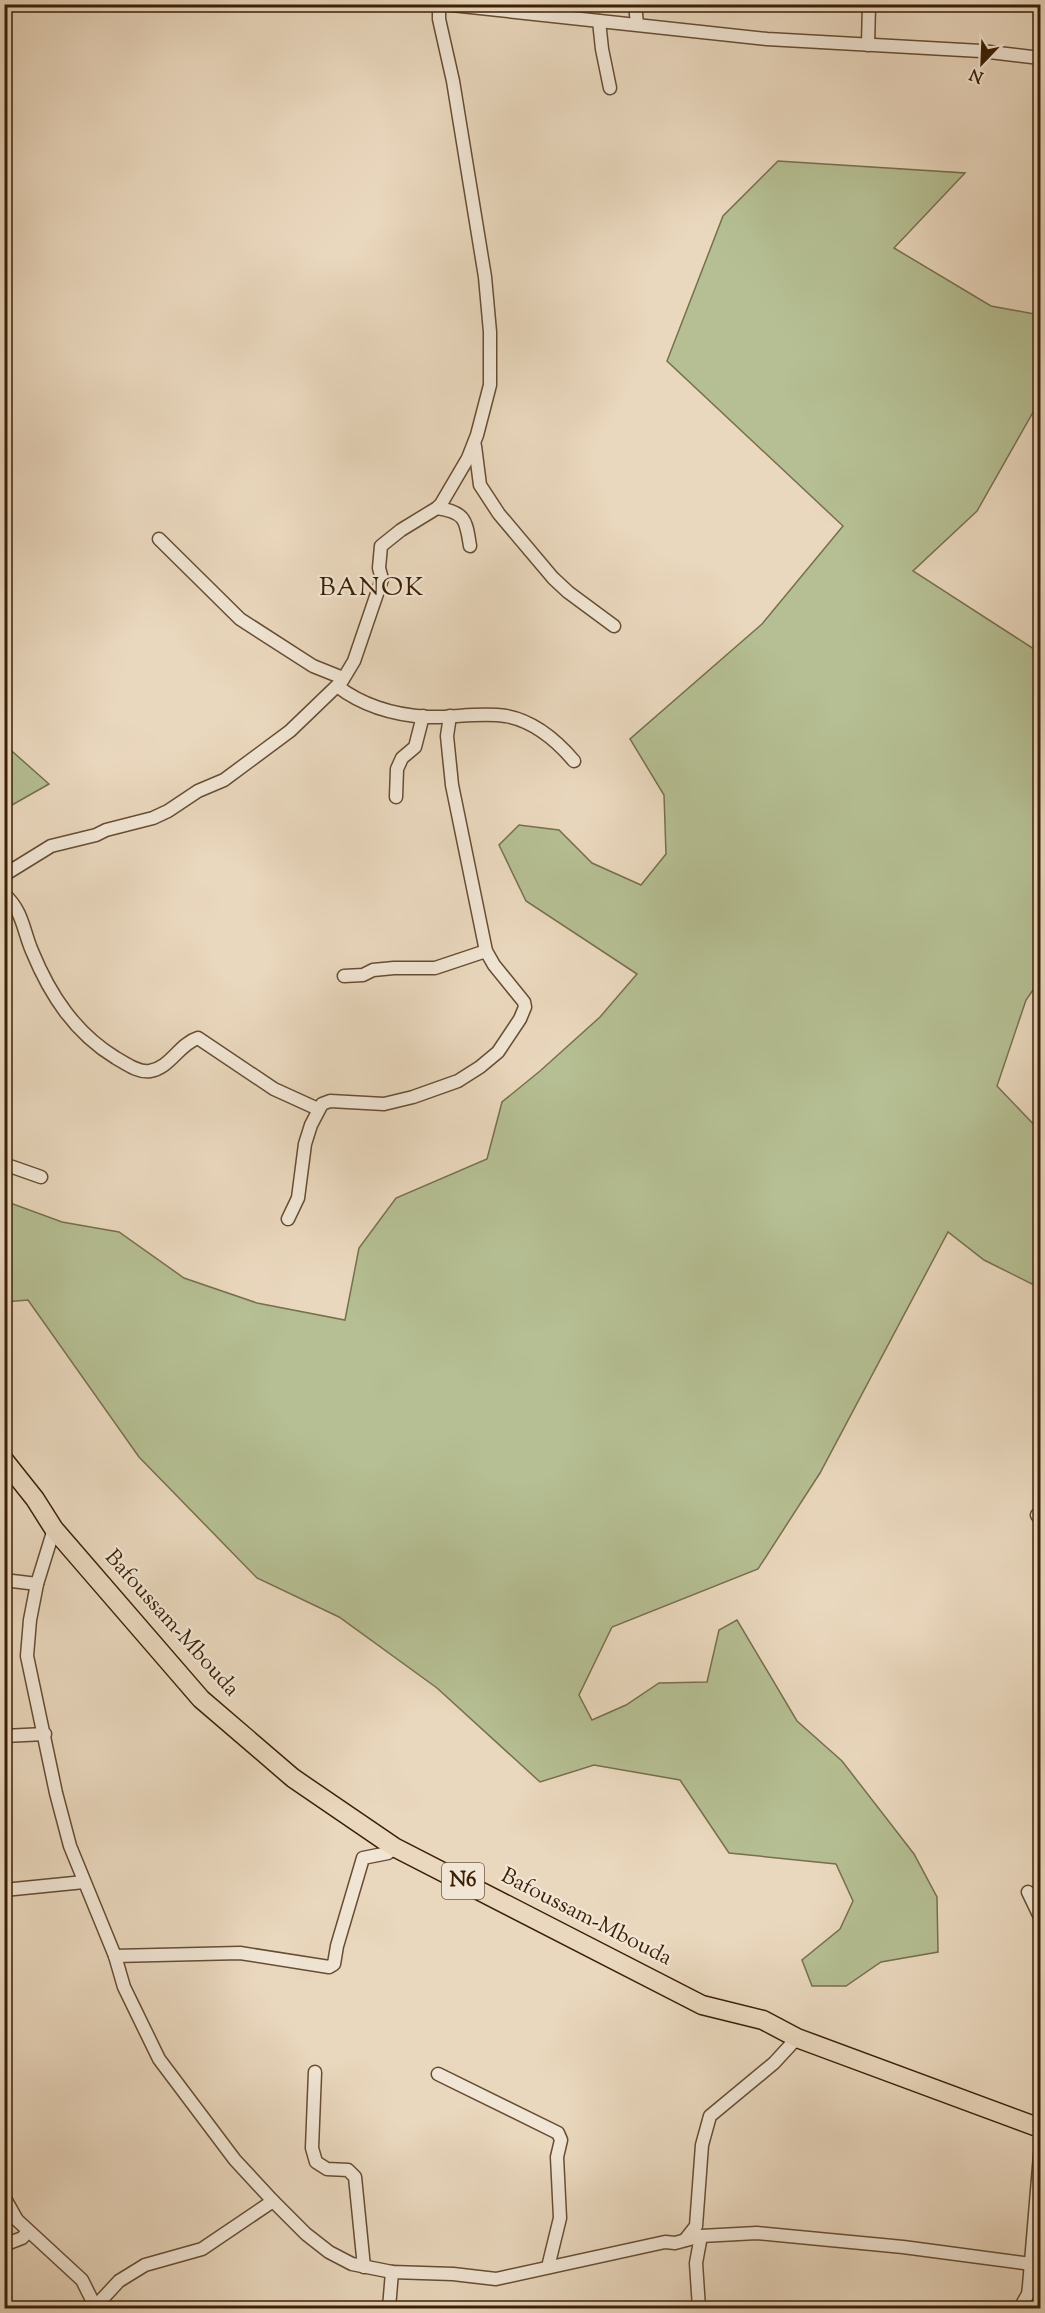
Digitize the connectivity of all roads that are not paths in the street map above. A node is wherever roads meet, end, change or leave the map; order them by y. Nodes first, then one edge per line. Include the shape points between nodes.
1 (440, 4) edge
2 (635, 4) edge
3 (869, 4) edge
4 (599, 21) junction
5 (637, 24) junction
6 (868, 45) junction
7 (1041, 58) edge
8 (610, 88) dead end
9 (475, 439) junction
10 (438, 508) junction
11 (159, 539) dead end
12 (470, 546) dead end
13 (614, 626) dead end
14 (340, 682) junction
15 (423, 716) junction
16 (450, 716) junction
17 (574, 761) dead end
18 (396, 797) dead end
19 (4, 875) edge
20 (4, 894) edge
21 (486, 951) junction
22 (344, 976) dead end
23 (318, 1109) junction
24 (4, 1164) edge
25 (41, 1177) dead end
26 (288, 1219) dead end
27 (4, 1460) edge
28 (54, 1529) junction
29 (4, 1580) edge
30 (37, 1584) junction
31 (45, 1734) junction
32 (4, 1736) edge
33 (394, 1847) junction
34 (84, 1882) junction
35 (4, 1890) edge
36 (1028, 1892) dead end
37 (1041, 1917) edge
38 (115, 1956) junction
39 (797, 2038) junction
40 (315, 2072) dead end
41 (438, 2074) dead end
42 (1041, 2128) edge
43 (1041, 2156) edge
44 (4, 2197) edge
45 (273, 2201) junction
46 (28, 2232) junction
47 (701, 2236) junction
48 (685, 2240) junction
49 (4, 2245) edge
50 (364, 2267) junction
51 (548, 2267) junction
52 (1034, 2269) edge
53 (392, 2272) junction
54 (95, 2308) edge
55 (389, 2308) edge
56 (699, 2308) edge
57 (1020, 2308) edge

1 - 4 street
1 - 9 street via 439,20 475,208 489,309 490,385
2 - 5 street
3 - 6 street
4 - 5 street
4 - 8 street
5 - 6 street via 767,39
6 - 7 street
9 - 10 street
9 - 13 street via 480,485 499,514 553,578
10 - 12 street via 459,513 466,522
10 - 14 street via 381,546 382,579 360,648
11 - 14 street via 240,619
14 - 15 street via 361,702
14 - 19 street via 290,731 224,780 153,818 51,846
15 - 16 street
15 - 18 street via 415,747 402,758 397,769
16 - 17 street via 508,717 536,728 559,744
16 - 21 street via 447,736 452,785
20 - 23 street via 18,910 32,951 61,1009 99,1047 131,1066 149,1071 198,1038 274,1089
21 - 22 street via 435,968 394,968
21 - 23 street via 525,1007 498,1052 466,1077 443,1087 384,1104 330,1101
23 - 26 street via 305,1144 298,1198
24 - 25 street
27 - 28 highway, Bafoussam-Mbouda / N6
28 - 30 street
28 - 33 highway, Bafoussam-Mbouda / N6 via 201,1700 293,1778
29 - 30 street
30 - 31 street via 27,1656
31 - 32 street
31 - 34 street via 67,1836
33 - 38 street via 388,1853 363,1858 334,1964 329,1967 240,1953
33 - 39 highway, Bafoussam-Mbouda / N6 via 702,2005 763,2020
34 - 35 street
34 - 38 street
36 - 37 street
38 - 45 street via 127,1994 159,2059 216,2137
39 - 42 highway, Bafoussam-Mbouda / N6
39 - 48 street via 774,2063 710,2116 702,2145 696,2226
40 - 50 street via 312,2148 316,2162 327,2169 348,2170 355,2177
41 - 51 street via 558,2133 560,2218
43 - 52 street
44 - 46 street
45 - 50 street via 329,2252
45 - 54 street via 202,2249 145,2265 118,2281
46 - 49 street
46 - 54 street via 82,2280
47 - 48 street
47 - 52 street via 757,2233 903,2247
47 - 56 street via 696,2263
48 - 51 street
50 - 53 street
51 - 53 street via 495,2279
52 - 57 street
53 - 55 street

